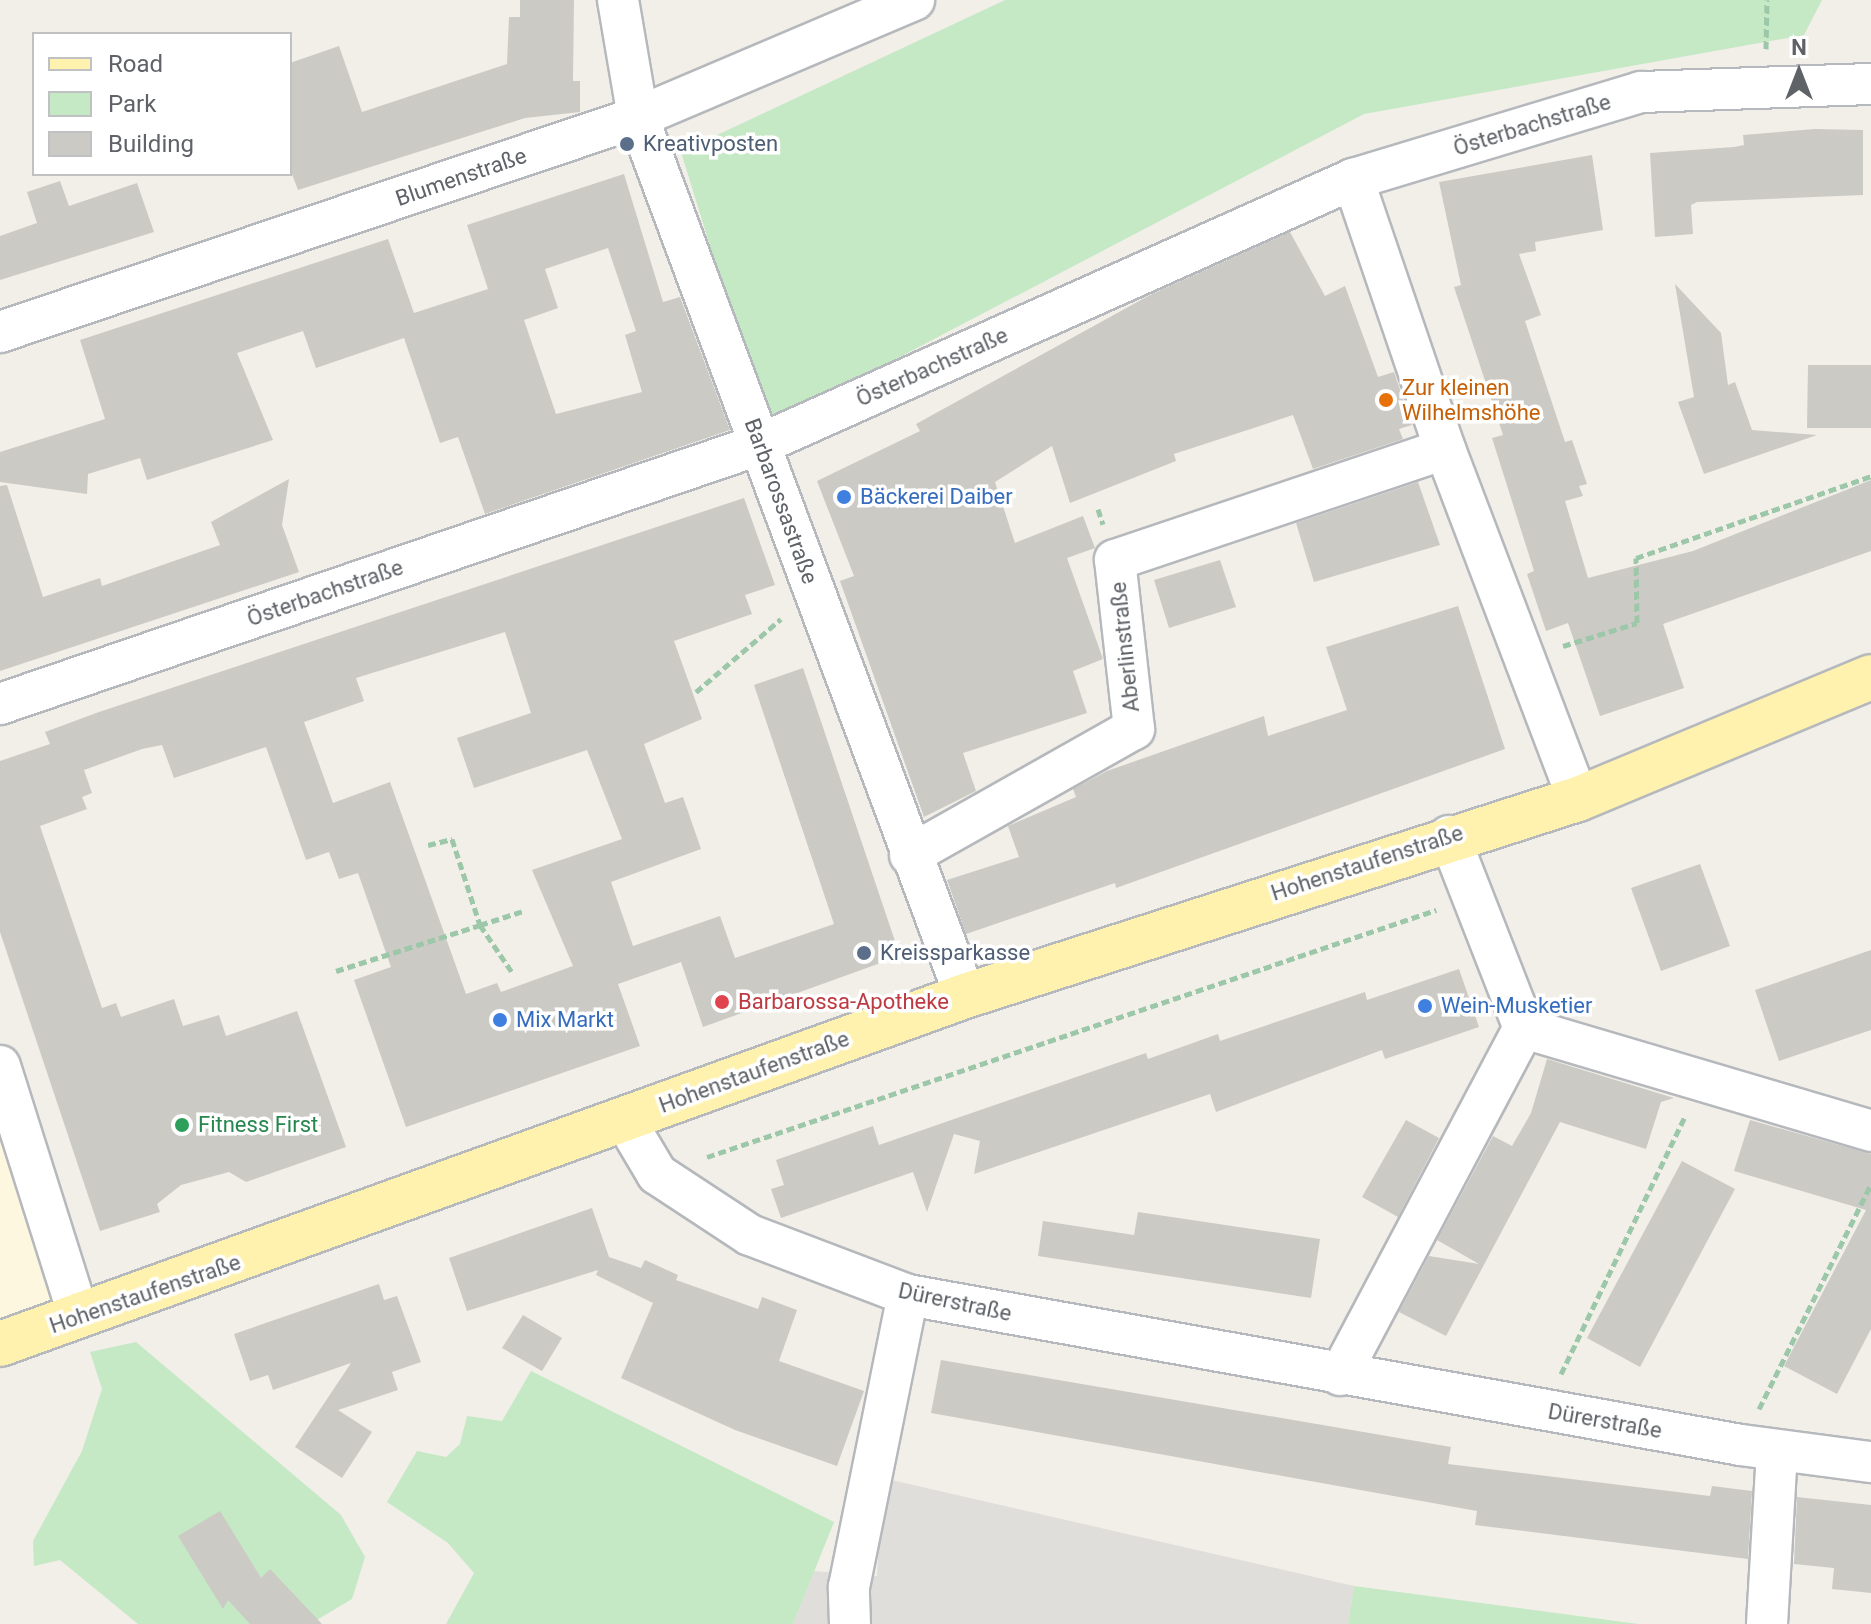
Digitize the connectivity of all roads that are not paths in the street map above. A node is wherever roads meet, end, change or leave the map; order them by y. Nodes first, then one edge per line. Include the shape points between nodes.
1 (618, 0) edge
2 (914, 0) edge
3 (1871, 84) edge
4 (638, 117) junction
5 (1353, 179) junction
6 (0, 332) edge
7 (761, 444) junction
8 (1445, 449) junction
9 (1871, 677) edge
10 (0, 704) edge
11 (1578, 799) junction
12 (1449, 836) junction
13 (910, 855) junction
14 (965, 996) junction
15 (1524, 1028) junction
16 (0, 1066) edge
17 (625, 1120) junction
18 (1871, 1131) edge
19 (908, 1295) junction
20 (79, 1317) junction
21 (0, 1344) edge
22 (1340, 1375) junction
23 (1759, 1448) junction
24 (1871, 1462) edge
25 (850, 1624) edge
26 (1767, 1624) edge

1 - 4 street, Barbarossastraße
2 - 4 street, Blumenstraße
3 - 5 street, Österbachstraße via 1641,92
4 - 6 street, Blumenstraße
4 - 7 street, Barbarossastraße
5 - 7 street, Österbachstraße
5 - 8 street
7 - 10 street, Österbachstraße
7 - 13 street, Barbarossastraße
8 - 11 street
8 - 13 street, Aberlinstraße via 1115,560 1134,729
9 - 11 main road, Hohenstaufenstraße
11 - 12 main road, Hohenstaufenstraße
12 - 14 main road, Hohenstaufenstraße
12 - 15 street
13 - 14 street, Barbarossastraße
14 - 17 main road, Hohenstaufenstraße
15 - 18 street
15 - 22 street
16 - 20 street
17 - 19 street, Dürerstraße via 657,1174 750,1235
17 - 20 main road, Hohenstaufenstraße
19 - 22 street, Dürerstraße
19 - 25 street via 849,1587
20 - 21 main road, Hohenstaufenstraße
22 - 23 street, Dürerstraße
23 - 24 street, Dürerstraße
23 - 26 street

